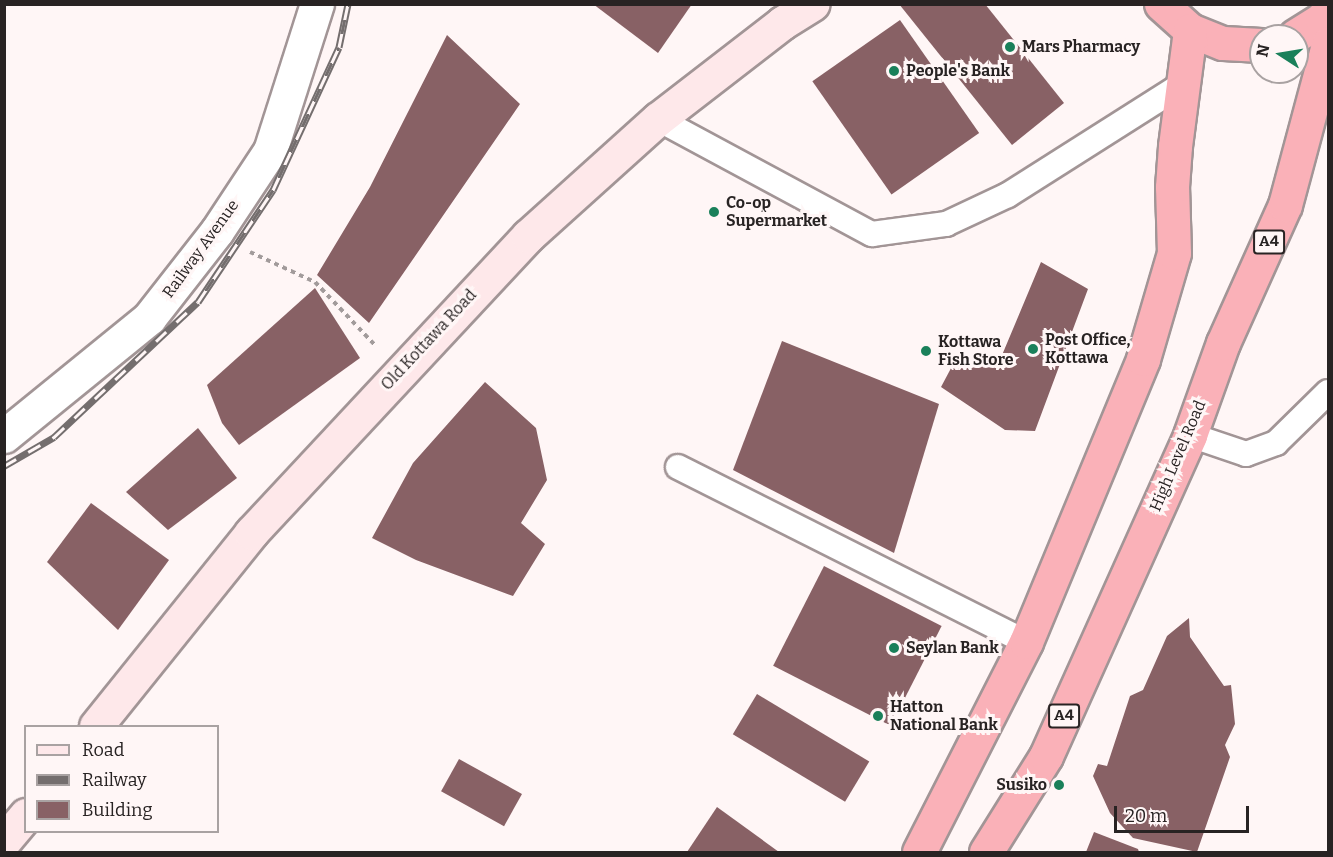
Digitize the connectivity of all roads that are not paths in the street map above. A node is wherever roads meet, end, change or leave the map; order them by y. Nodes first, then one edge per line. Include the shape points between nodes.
1 (317, 4) edge
2 (812, 4) edge
3 (1161, 4) edge
4 (1329, 11) edge
5 (1309, 27) edge
6 (1191, 30) junction
7 (1249, 44) edge
8 (1329, 44) edge
9 (1183, 84) junction
10 (658, 119) junction
11 (1329, 392) edge
12 (1190, 435) junction
13 (4, 436) edge
14 (678, 467) dead end
15 (1026, 642) junction
16 (97, 725) edge
17 (24, 817) edge
18 (4, 841) edge
19 (919, 852) edge
20 (986, 852) edge

1 - 13 street, Railway Avenue via 270,151 217,231 150,318
2 - 10 street, Old Kottawa Road
3 - 6 highway
4 - 5 highway
6 - 7 highway via 1223,43
6 - 9 highway
8 - 12 highway, High Level Road / A4 via 1286,206 1223,343
9 - 10 lane via 1008,195 946,224 872,234
9 - 15 highway via 1172,188 1174,253 1160,307 1143,359
10 - 16 street, Old Kottawa Road via 528,236 400,371 250,533
11 - 12 lane via 1276,443 1246,454
12 - 20 highway, High Level Road / A4 via 1046,756
14 - 15 lane
15 - 19 highway
17 - 18 street

